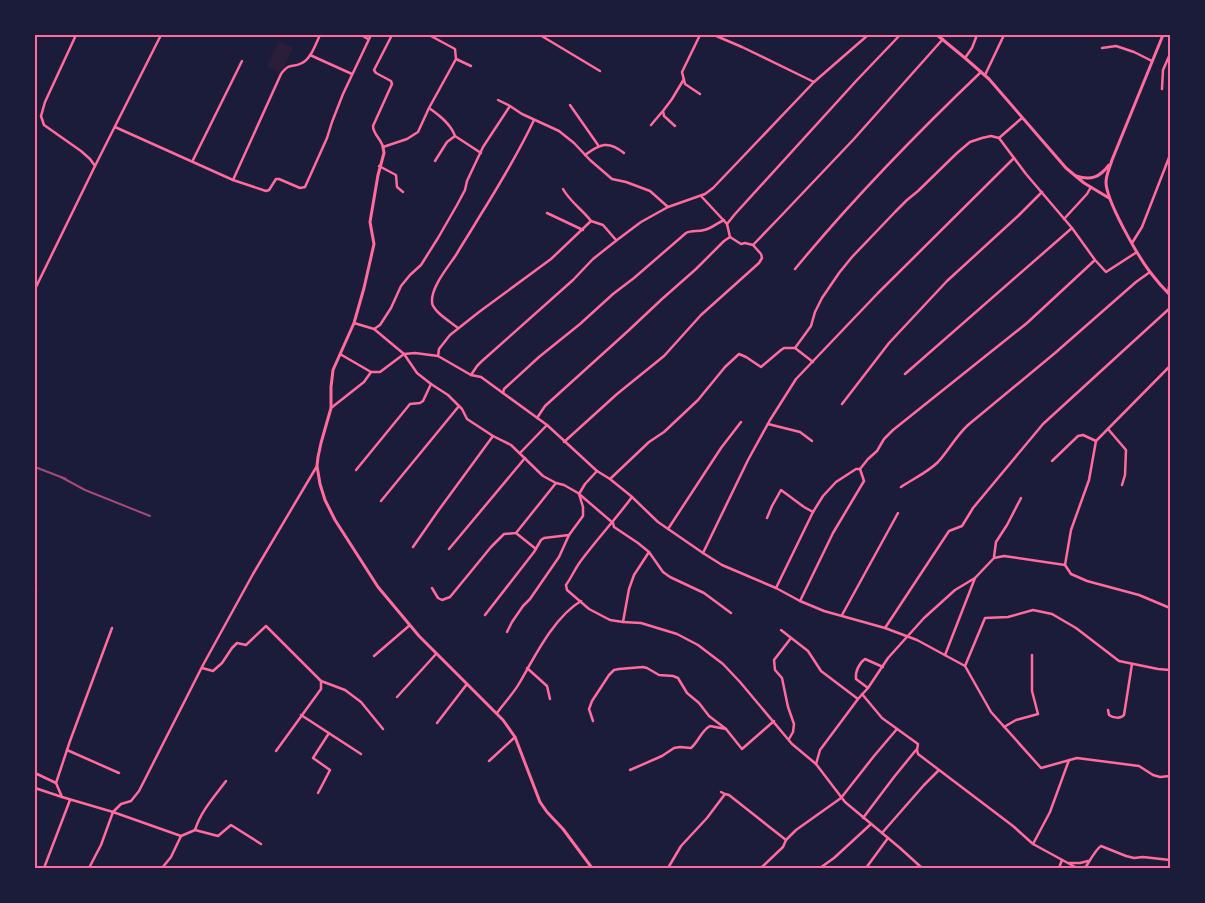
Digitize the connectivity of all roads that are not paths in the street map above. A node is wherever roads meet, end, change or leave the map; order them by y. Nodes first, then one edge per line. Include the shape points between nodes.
1 (76, 35) edge
2 (161, 35) edge
3 (320, 35) edge
4 (361, 35) edge
5 (370, 35) edge
6 (392, 35) edge
7 (429, 35) edge
8 (540, 35) edge
9 (700, 35) edge
10 (714, 35) edge
11 (868, 35) edge
12 (900, 35) edge
13 (937, 35) edge
14 (977, 35) edge
15 (1004, 35) edge
16 (1163, 35) edge
17 (369, 39) junction
18 (943, 39) junction
19 (1102, 48) dead end
20 (1170, 54) edge
21 (310, 55) junction
22 (965, 58) junction
23 (456, 59) junction
24 (242, 61) dead end
25 (1153, 62) junction
26 (471, 66) dead end
27 (600, 71) dead end
28 (981, 72) junction
29 (352, 74) junction
30 (985, 75) junction
31 (684, 79) junction
32 (814, 82) junction
33 (1162, 89) dead end
34 (700, 94) dead end
35 (498, 100) dead end
36 (570, 105) dead end
37 (510, 106) junction
38 (429, 108) junction
39 (663, 111) junction
40 (1022, 118) junction
41 (534, 120) junction
42 (651, 125) dead end
43 (675, 126) dead end
44 (115, 127) junction
45 (455, 136) junction
46 (999, 138) junction
47 (598, 145) junction
48 (383, 147) junction
49 (481, 153) junction
50 (624, 153) dead end
51 (585, 155) junction
52 (1170, 155) edge
53 (1014, 158) junction
54 (1112, 160) junction
55 (192, 161) junction
56 (435, 161) dead end
57 (95, 166) junction
58 (380, 166) junction
59 (1074, 175) junction
60 (1098, 176) junction
61 (233, 180) junction
62 (1106, 183) junction
63 (1090, 187) junction
64 (563, 189) dead end
65 (403, 192) dead end
66 (1042, 192) junction
67 (700, 196) junction
68 (1110, 199) junction
69 (668, 207) junction
70 (547, 213) dead end
71 (1064, 219) junction
72 (724, 220) junction
73 (591, 221) junction
74 (727, 224) junction
75 (1072, 228) junction
76 (583, 230) junction
77 (730, 237) junction
78 (616, 240) junction
79 (1132, 243) junction
80 (753, 244) junction
81 (1137, 252) junction
82 (1094, 260) junction
83 (795, 270) dead end
84 (1150, 272) junction
85 (1170, 282) edge
86 (35, 288) edge
87 (1169, 294) edge
88 (1170, 308) edge
89 (354, 323) junction
90 (458, 328) junction
91 (374, 329) junction
92 (795, 348) junction
93 (340, 354) junction
94 (404, 354) junction
95 (438, 356) junction
96 (813, 362) junction
97 (1170, 366) edge
98 (371, 372) junction
99 (905, 374) dead end
100 (471, 375) junction
101 (431, 384) junction
102 (503, 393) junction
103 (842, 404) dead end
104 (459, 406) junction
105 (331, 408) junction
106 (537, 418) junction
107 (740, 422) dead end
108 (768, 424) junction
109 (547, 425) junction
110 (1108, 429) junction
111 (493, 436) junction
112 (812, 441) dead end
113 (1096, 441) junction
114 (564, 442) junction
115 (520, 454) junction
116 (525, 458) junction
117 (1052, 461) dead end
118 (317, 466) junction
119 (860, 469) junction
120 (356, 470) dead end
121 (597, 471) junction
122 (610, 479) junction
123 (556, 483) junction
124 (901, 486) dead end
125 (1122, 486) dead end
126 (579, 494) junction
127 (632, 497) junction
128 (1021, 498) dead end
129 (380, 501) dead end
130 (814, 512) junction
131 (898, 513) dead end
132 (767, 518) dead end
133 (613, 523) junction
134 (668, 529) junction
135 (516, 533) junction
136 (569, 535) junction
137 (413, 547) dead end
138 (449, 549) dead end
139 (536, 549) junction
140 (649, 552) junction
141 (703, 553) junction
142 (994, 558) junction
143 (1065, 565) junction
144 (975, 578) junction
145 (432, 588) dead end
146 (776, 588) junction
147 (581, 601) junction
148 (800, 601) junction
149 (1170, 608) edge
150 (731, 613) dead end
151 (485, 615) dead end
152 (842, 615) junction
153 (623, 622) junction
154 (410, 625) junction
155 (112, 628) dead end
156 (884, 628) junction
157 (781, 630) dead end
158 (507, 632) dead end
159 (908, 637) junction
160 (791, 638) junction
161 (436, 654) junction
162 (945, 655) junction
163 (1032, 655) dead end
164 (374, 656) dead end
165 (1132, 664) junction
166 (965, 666) junction
167 (882, 667) junction
168 (202, 668) junction
169 (527, 668) junction
170 (1170, 670) edge
171 (321, 681) junction
172 (467, 684) junction
173 (868, 688) junction
174 (862, 694) junction
175 (397, 696) dead end
176 (550, 699) dead end
177 (858, 699) junction
178 (1108, 710) dead end
179 (497, 714) junction
180 (301, 715) junction
181 (593, 721) dead end
182 (774, 721) junction
183 (437, 723) dead end
184 (1004, 727) junction
185 (726, 728) junction
186 (384, 729) dead end
187 (897, 729) junction
188 (329, 732) junction
189 (515, 737) junction
190 (789, 739) junction
191 (67, 750) junction
192 (276, 750) dead end
193 (917, 750) junction
194 (362, 754) dead end
195 (1070, 760) junction
196 (489, 761) dead end
197 (816, 764) junction
198 (630, 770) dead end
199 (939, 770) junction
200 (35, 773) edge
201 (119, 773) dead end
202 (1170, 776) edge
203 (226, 782) dead end
204 (56, 783) junction
205 (35, 788) edge
206 (721, 792) dead end
207 (318, 793) dead end
208 (725, 794) junction
209 (62, 797) junction
210 (842, 798) junction
211 (70, 800) junction
212 (113, 812) junction
213 (863, 818) junction
214 (871, 824) junction
215 (195, 830) junction
216 (882, 833) junction
217 (181, 836) junction
218 (888, 838) junction
219 (786, 840) junction
220 (261, 844) dead end
221 (1034, 844) junction
222 (1062, 860) junction
223 (1091, 860) junction
224 (1170, 860) edge
225 (1068, 863) junction
226 (920, 867) edge
227 (44, 868) edge
228 (88, 868) edge
229 (162, 868) edge
230 (592, 868) edge
231 (668, 868) edge
232 (761, 868) edge
233 (820, 868) edge
234 (866, 868) edge
235 (1059, 868) edge
236 (1076, 868) edge
237 (1085, 868) edge

1 - 57 street via 41,116 44,125 81,151
2 - 44 street
3 - 21 street
4 - 17 street
5 - 17 street
6 - 48 street via 374,70 392,82 373,126
7 - 23 street via 455,49
8 - 27 street
9 - 31 street via 682,72
10 - 32 street
11 - 32 street
12 - 74 street
13 - 18 street
14 - 22 street
15 - 30 street
16 - 25 street
17 - 29 street
18 - 22 street
18 - 80 street via 853,140
19 - 25 street via 1116,46
20 - 33 street via 1163,70
21 - 29 street
21 - 61 street via 303,63 287,66 281,74
22 - 28 street
23 - 26 street
23 - 38 street
24 - 55 street
25 - 54 street
28 - 30 street
28 - 83 street via 920,131
29 - 61 street via 305,187 276,179 266,191
30 - 40 street
31 - 34 street via 685,84
31 - 39 street
32 - 67 street via 724,178
35 - 37 street
36 - 47 street
37 - 41 street
37 - 49 street
38 - 45 street via 453,129
38 - 48 street via 418,132
39 - 42 street
39 - 43 street
40 - 46 street
40 - 59 street
41 - 51 street via 558,131
41 - 90 street via 433,294 433,307
44 - 55 street
44 - 57 street
45 - 49 street
45 - 56 street
46 - 53 street
46 - 92 street via 991,136 970,142 866,241 839,273 817,307 811,326
47 - 50 street via 616,146
47 - 51 street
48 - 58 street
49 - 91 street via 438,238 421,265 401,286 391,308
51 - 69 street via 612,179 650,191
52 - 79 street via 1142,227
53 - 66 street
53 - 96 street
54 - 60 street
54 - 62 street
55 - 61 street
57 - 86 street
58 - 65 street via 396,175 397,187
58 - 89 street via 370,222 374,244
59 - 60 street via 1087,179
59 - 63 street
60 - 62 street
62 - 68 street
63 - 68 street
63 - 71 street
64 - 73 street via 568,199
66 - 71 street
66 - 103 street via 941,288 889,343
67 - 69 street
67 - 72 street
68 - 79 street
69 - 78 street
70 - 76 street
71 - 75 street
72 - 74 street
72 - 102 street via 704,230 686,233 539,357 505,387
73 - 76 street
73 - 78 street via 603,225
74 - 77 street
75 - 82 street
75 - 99 street
76 - 90 street via 551,259
77 - 80 street via 741,244
77 - 106 street via 545,406
78 - 100 street via 482,361
79 - 81 street
80 - 114 street via 761,254 759,263 701,315 664,356
81 - 82 street via 1106,272
81 - 84 street
82 - 119 street via 1027,323 893,430
84 - 87 street
84 - 124 street via 968,425 933,467
85 - 87 street
88 - 156 street via 1043,424 973,508 962,526 949,531
89 - 91 street
89 - 93 street
90 - 95 street via 442,344
91 - 94 street
92 - 96 street
92 - 122 street via 780,350 761,367 739,354 698,400
93 - 98 street
93 - 105 street via 333,370
94 - 95 street
94 - 98 street via 380,372
94 - 101 street via 417,373
95 - 100 street
96 - 108 street via 796,379
97 - 110 street
98 - 105 street via 364,382
100 - 102 street via 481,377
101 - 104 street
101 - 120 street via 423,401 410,404
102 - 106 street
104 - 111 street via 467,419
104 - 129 street
105 - 118 street
106 - 109 street
107 - 134 street
108 - 112 street via 800,432
108 - 141 street
109 - 114 street
109 - 115 street
110 - 113 street
110 - 125 street via 1126,450
111 - 115 street
111 - 137 street
113 - 117 street via 1078,436
113 - 143 street via 1090,480 1071,530
114 - 121 street
115 - 116 street
116 - 123 street via 543,476
116 - 138 street
118 - 154 street via 322,494 335,520 378,587
118 - 168 street via 252,574
119 - 130 street via 836,482
119 - 148 street via 864,481 833,533
121 - 122 street
121 - 126 street
122 - 127 street
123 - 126 street
123 - 135 street
126 - 133 street
126 - 136 street via 583,516
127 - 133 street
127 - 134 street
128 - 142 street via 996,542
130 - 132 street via 781,490
130 - 146 street
131 - 152 street
133 - 140 street
133 - 147 street via 578,564 566,585 567,590
134 - 141 street
135 - 139 street
135 - 145 street via 504,534 450,597 442,600
136 - 139 street via 544,538
136 - 158 street via 559,557
139 - 151 street
140 - 150 street via 663,572 704,593
140 - 153 street via 634,575
141 - 146 street via 722,565
142 - 143 street via 1004,556
142 - 144 street
143 - 149 street via 1071,574 1087,582 1139,595
144 - 159 street via 955,590
144 - 162 street
146 - 148 street
147 - 153 street via 610,620
147 - 169 street via 555,626
148 - 152 street
152 - 156 street
153 - 182 street via 642,623 677,634 698,645 723,664
154 - 161 street
154 - 164 street
155 - 191 street
156 - 159 street
157 - 160 street
159 - 162 street
159 - 167 street
160 - 177 street via 808,651 820,671
160 - 190 street via 774,660 794,724
161 - 172 street
161 - 175 street
162 - 166 street
163 - 184 street via 1032,691 1038,714
165 - 166 street via 1119,660 1052,614 1033,610 1008,617 985,618
165 - 170 street
165 - 178 street via 1123,717 1111,716
166 - 184 street via 991,712
167 - 173 street
167 - 173 street via 865,659 862,661 855,677
168 - 171 street via 213,671 237,643 246,645 266,626
168 - 212 street via 138,791
169 - 176 street via 547,686
169 - 179 street
171 - 180 street via 321,689
171 - 186 street via 345,690 361,702
172 - 179 street
172 - 183 street
173 - 174 street
174 - 177 street
174 - 187 street via 882,718
177 - 197 street via 820,750
179 - 189 street
180 - 188 street
180 - 192 street
181 - 185 street via 589,708 609,675 619,668 643,666 659,675 678,678 687,693 709,716
182 - 185 street via 742,749
182 - 190 street
184 - 195 street via 1041,768
185 - 198 street via 710,726 704,729 691,748 674,748
187 - 193 street via 918,744
187 - 210 street
188 - 194 street
188 - 207 street via 313,758 330,770
189 - 196 street
189 - 230 street via 540,802
190 - 197 street
191 - 201 street
191 - 204 street
193 - 199 street
193 - 213 street
195 - 202 street via 1077,758 1139,766 1153,775
195 - 221 street
197 - 210 street
199 - 216 street
199 - 221 street
200 - 204 street
203 - 215 street via 208,803
204 - 209 street
205 - 209 street
206 - 208 street
208 - 219 street
208 - 231 street via 681,846
209 - 211 street
210 - 213 street
210 - 219 street
211 - 212 street
211 - 227 street
212 - 217 street
212 - 228 street
213 - 214 street
214 - 216 street
214 - 233 street
215 - 217 street
215 - 220 street via 218,836 231,825
216 - 218 street
217 - 229 street
218 - 226 street
218 - 234 street
219 - 232 street
221 - 222 street
222 - 225 street
222 - 235 street
223 - 224 street via 1101,846 1134,858
223 - 225 street via 1080,864
223 - 237 street
225 - 236 street

